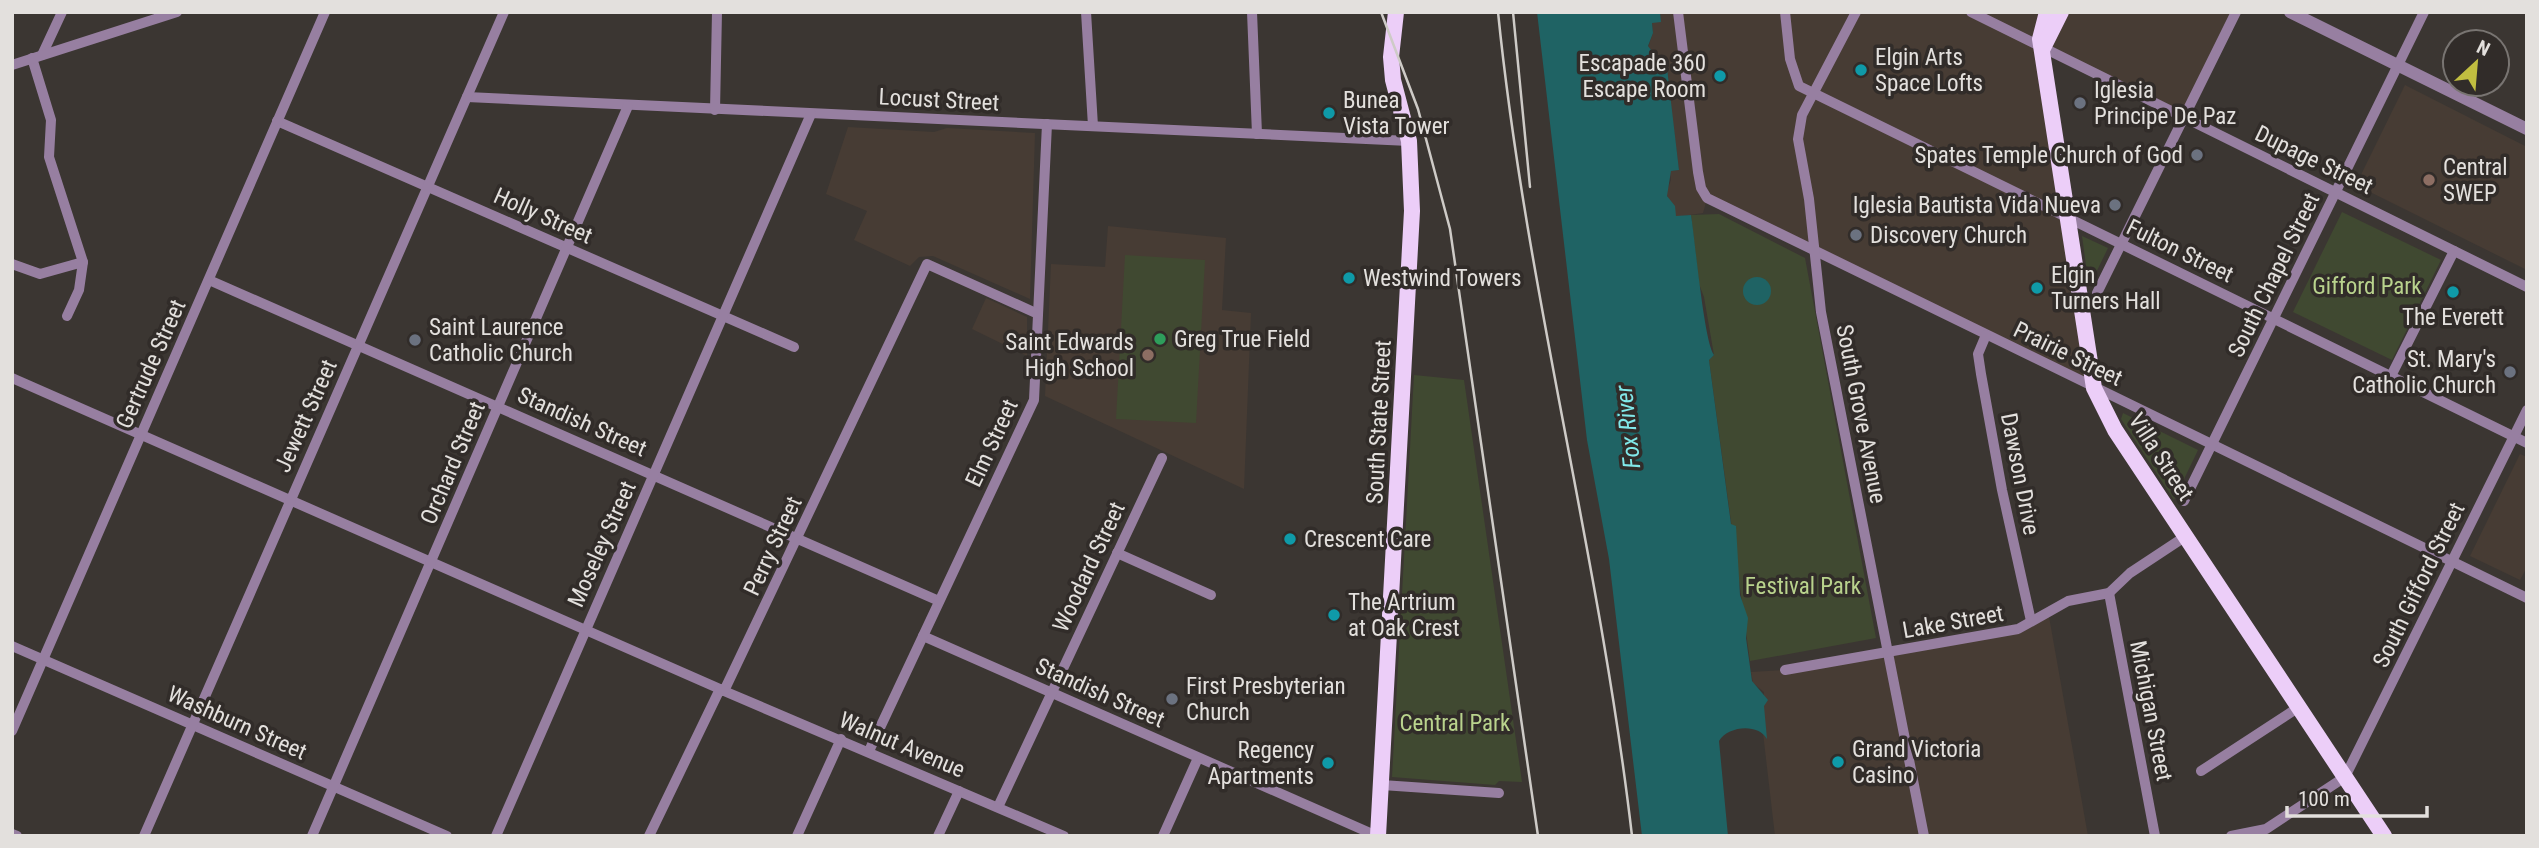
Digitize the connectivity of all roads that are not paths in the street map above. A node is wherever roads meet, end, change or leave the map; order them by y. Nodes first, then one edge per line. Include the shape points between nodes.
1 (62, 12) edge
2 (177, 12) edge
3 (325, 12) edge
4 (504, 12) edge
5 (718, 12) edge
6 (1086, 12) edge
7 (1252, 12) edge
8 (1396, 12) edge
9 (1678, 12) edge
10 (1785, 12) edge
11 (1856, 12) edge
12 (1971, 12) edge
13 (2047, 12) edge
14 (2061, 12) edge
15 (2236, 12) edge
16 (2290, 12) edge
17 (2424, 12) edge
18 (2043, 48) junction
19 (37, 57) junction
20 (12, 65) edge
21 (2398, 66) junction
22 (1815, 94) junction
23 (467, 97) junction
24 (628, 106) junction
25 (715, 110) junction
26 (811, 114) junction
27 (2184, 118) junction
28 (277, 121) junction
29 (1047, 124) junction
30 (1093, 126) junction
31 (2527, 129) edge
32 (1257, 134) junction
33 (1409, 141) junction
34 (428, 187) junction
35 (2336, 193) junction
36 (2067, 216) junction
37 (2121, 244) junction
38 (567, 247) junction
39 (1814, 250) junction
40 (2454, 251) junction
41 (83, 262) junction
42 (12, 264) edge
43 (209, 280) junction
44 (2527, 287) edge
45 (2097, 293) dead end
46 (1038, 314) junction
47 (68, 316) dead end
48 (723, 316) junction
49 (2274, 318) junction
50 (1986, 335) junction
51 (358, 345) junction
52 (794, 346) dead end
53 (2391, 376) junction
54 (12, 378) edge
55 (2094, 388) junction
56 (498, 407) junction
57 (2527, 410) edge
58 (141, 435) junction
59 (2514, 436) junction
60 (2527, 443) edge
61 (2211, 445) junction
62 (1162, 458) dead end
63 (653, 475) junction
64 (290, 500) junction
65 (2184, 501) dead end
66 (2186, 536) junction
67 (798, 537) junction
68 (1117, 553) junction
69 (432, 562) junction
70 (2452, 562) junction
71 (2109, 593) junction
72 (1211, 595) dead end
73 (2527, 598) edge
74 (939, 601) junction
75 (2031, 621) junction
76 (586, 629) junction
77 (923, 636) junction
78 (12, 646) edge
79 (1889, 652) junction
80 (43, 660) junction
81 (1785, 670) dead end
82 (722, 690) junction
83 (1052, 693) junction
84 (2299, 707) junction
85 (192, 725) junction
86 (12, 731) edge
87 (841, 739) junction
88 (869, 751) junction
89 (1198, 758) junction
90 (2201, 771) dead end
91 (2345, 777) junction
92 (1382, 785) junction
93 (334, 786) junction
94 (959, 790) junction
95 (1499, 793) dead end
96 (998, 807) junction
97 (2253, 834) edge
98 (144, 836) edge
99 (312, 836) edge
100 (447, 836) edge
101 (496, 836) edge
102 (649, 836) edge
103 (797, 836) edge
104 (939, 836) edge
105 (1064, 836) edge
106 (1163, 836) edge
107 (1378, 836) edge
108 (1924, 836) edge
109 (2155, 836) edge
110 (2231, 836) edge
111 (2384, 836) edge

1 - 19 street
2 - 19 street
3 - 28 street, Gertrude Street
4 - 23 street, Jewett Street
5 - 25 street
6 - 30 street
7 - 32 street
8 - 33 main road, South State Street via 1393,80
9 - 39 street, Prairie Street via 1701,188 1707,198
10 - 22 street via 1794,77 1799,86
11 - 22 street, South Grove Avenue
12 - 18 street, Dupage Street
13 - 18 main road, Villa Street via 2040,31
14 - 18 main road
15 - 27 street
16 - 21 street
17 - 21 street, South Chapel Street
18 - 27 street, Dupage Street
18 - 36 main road, Villa Street
19 - 20 street
19 - 41 street via 51,120 49,157
21 - 31 street
21 - 35 street, South Chapel Street
22 - 36 street, Fulton Street
22 - 39 street, South Grove Avenue via 1802,115 1798,134
23 - 24 street, Locust Street
23 - 34 street, Jewett Street
24 - 25 street, Locust Street
24 - 38 street, Orchard Street
25 - 26 street, Locust Street
26 - 29 street, Locust Street
26 - 48 street, Moseley Street
27 - 35 street, Dupage Street
27 - 37 street
28 - 34 street, Holly Street
28 - 43 street, Gertrude Street
29 - 30 street, Locust Street
29 - 46 street, Elm Street
30 - 32 street, Locust Street
32 - 33 street, Locust Street
33 - 92 main road, South State Street via 1411,224
34 - 38 street, Holly Street
34 - 51 street, Jewett Street
35 - 40 street, Dupage Street
35 - 49 street, South Chapel Street
36 - 37 street, Fulton Street
36 - 55 main road, Villa Street
37 - 45 street
37 - 49 street, Fulton Street
38 - 48 street, Holly Street
38 - 56 street, Orchard Street
39 - 50 street, Prairie Street
39 - 79 street, South Grove Avenue via 1821,312
40 - 44 street, Dupage Street
40 - 53 street
41 - 42 street via 40,274
41 - 47 street via 79,290
43 - 51 street, Standish Street
43 - 58 street, Gertrude Street
46 - 67 street, Perry Street via 927,264
46 - 74 street, Elm Street via 1034,400
48 - 52 street, Holly Street
48 - 63 street, Moseley Street
49 - 53 street, Fulton Street
49 - 61 street, South Chapel Street
50 - 55 street, Prairie Street
50 - 75 street, Dawson Drive via 1978,354 1981,374
51 - 56 street, Standish Street
51 - 64 street, Jewett Street
53 - 59 street, Fulton Street
54 - 58 street, Walnut Avenue
55 - 61 street, Prairie Street
55 - 66 main road, Villa Street via 2115,430
56 - 63 street, Standish Street
56 - 69 street, Orchard Street
57 - 59 street, South Gifford Street
58 - 64 street, Walnut Avenue
58 - 80 street, Gertrude Street
59 - 60 street, Fulton Street
59 - 70 street, South Gifford Street
61 - 65 street, South Chapel Street
61 - 70 street, Prairie Street
62 - 68 street, Woodard Street
63 - 67 street, Standish Street
63 - 76 street, Moseley Street
64 - 69 street, Walnut Avenue
64 - 85 street, Jewett Street
66 - 71 street via 2130,573
66 - 84 main road, Villa Street
67 - 74 street, Standish Street
67 - 82 street, Perry Street
68 - 72 street
68 - 83 street, Woodard Street
69 - 76 street, Walnut Avenue
69 - 93 street, Orchard Street
70 - 73 street, Prairie Street
70 - 91 street, South Gifford Street
71 - 75 street, Lake Street via 2068,601
71 - 109 street, Michigan Street
74 - 77 street, Elm Street
75 - 79 street, Lake Street via 2018,629
76 - 82 street, Walnut Avenue
76 - 101 street, Moseley Street
77 - 83 street, Standish Street
77 - 88 street, Elm Street
78 - 80 street, Washburn Street
79 - 81 street, Lake Street
79 - 108 street, South Grove Avenue
80 - 85 street, Washburn Street
80 - 86 street, Gertrude Street
82 - 87 street, Walnut Avenue
82 - 102 street, Perry Street
83 - 89 street, Standish Street
83 - 96 street, Woodard Street
84 - 90 street
84 - 91 main road, Villa Street
85 - 93 street, Washburn Street
85 - 98 street, Jewett Street
87 - 88 street, Walnut Avenue
87 - 103 street
88 - 94 street, Walnut Avenue
89 - 106 street
89 - 107 street, Standish Street
91 - 97 street
91 - 111 main road, Villa Street
92 - 95 street
92 - 107 main road, South State Street
93 - 99 street, Orchard Street
93 - 100 street, Washburn Street
94 - 96 street, Walnut Avenue
94 - 104 street
96 - 105 street, Walnut Avenue
97 - 110 street

